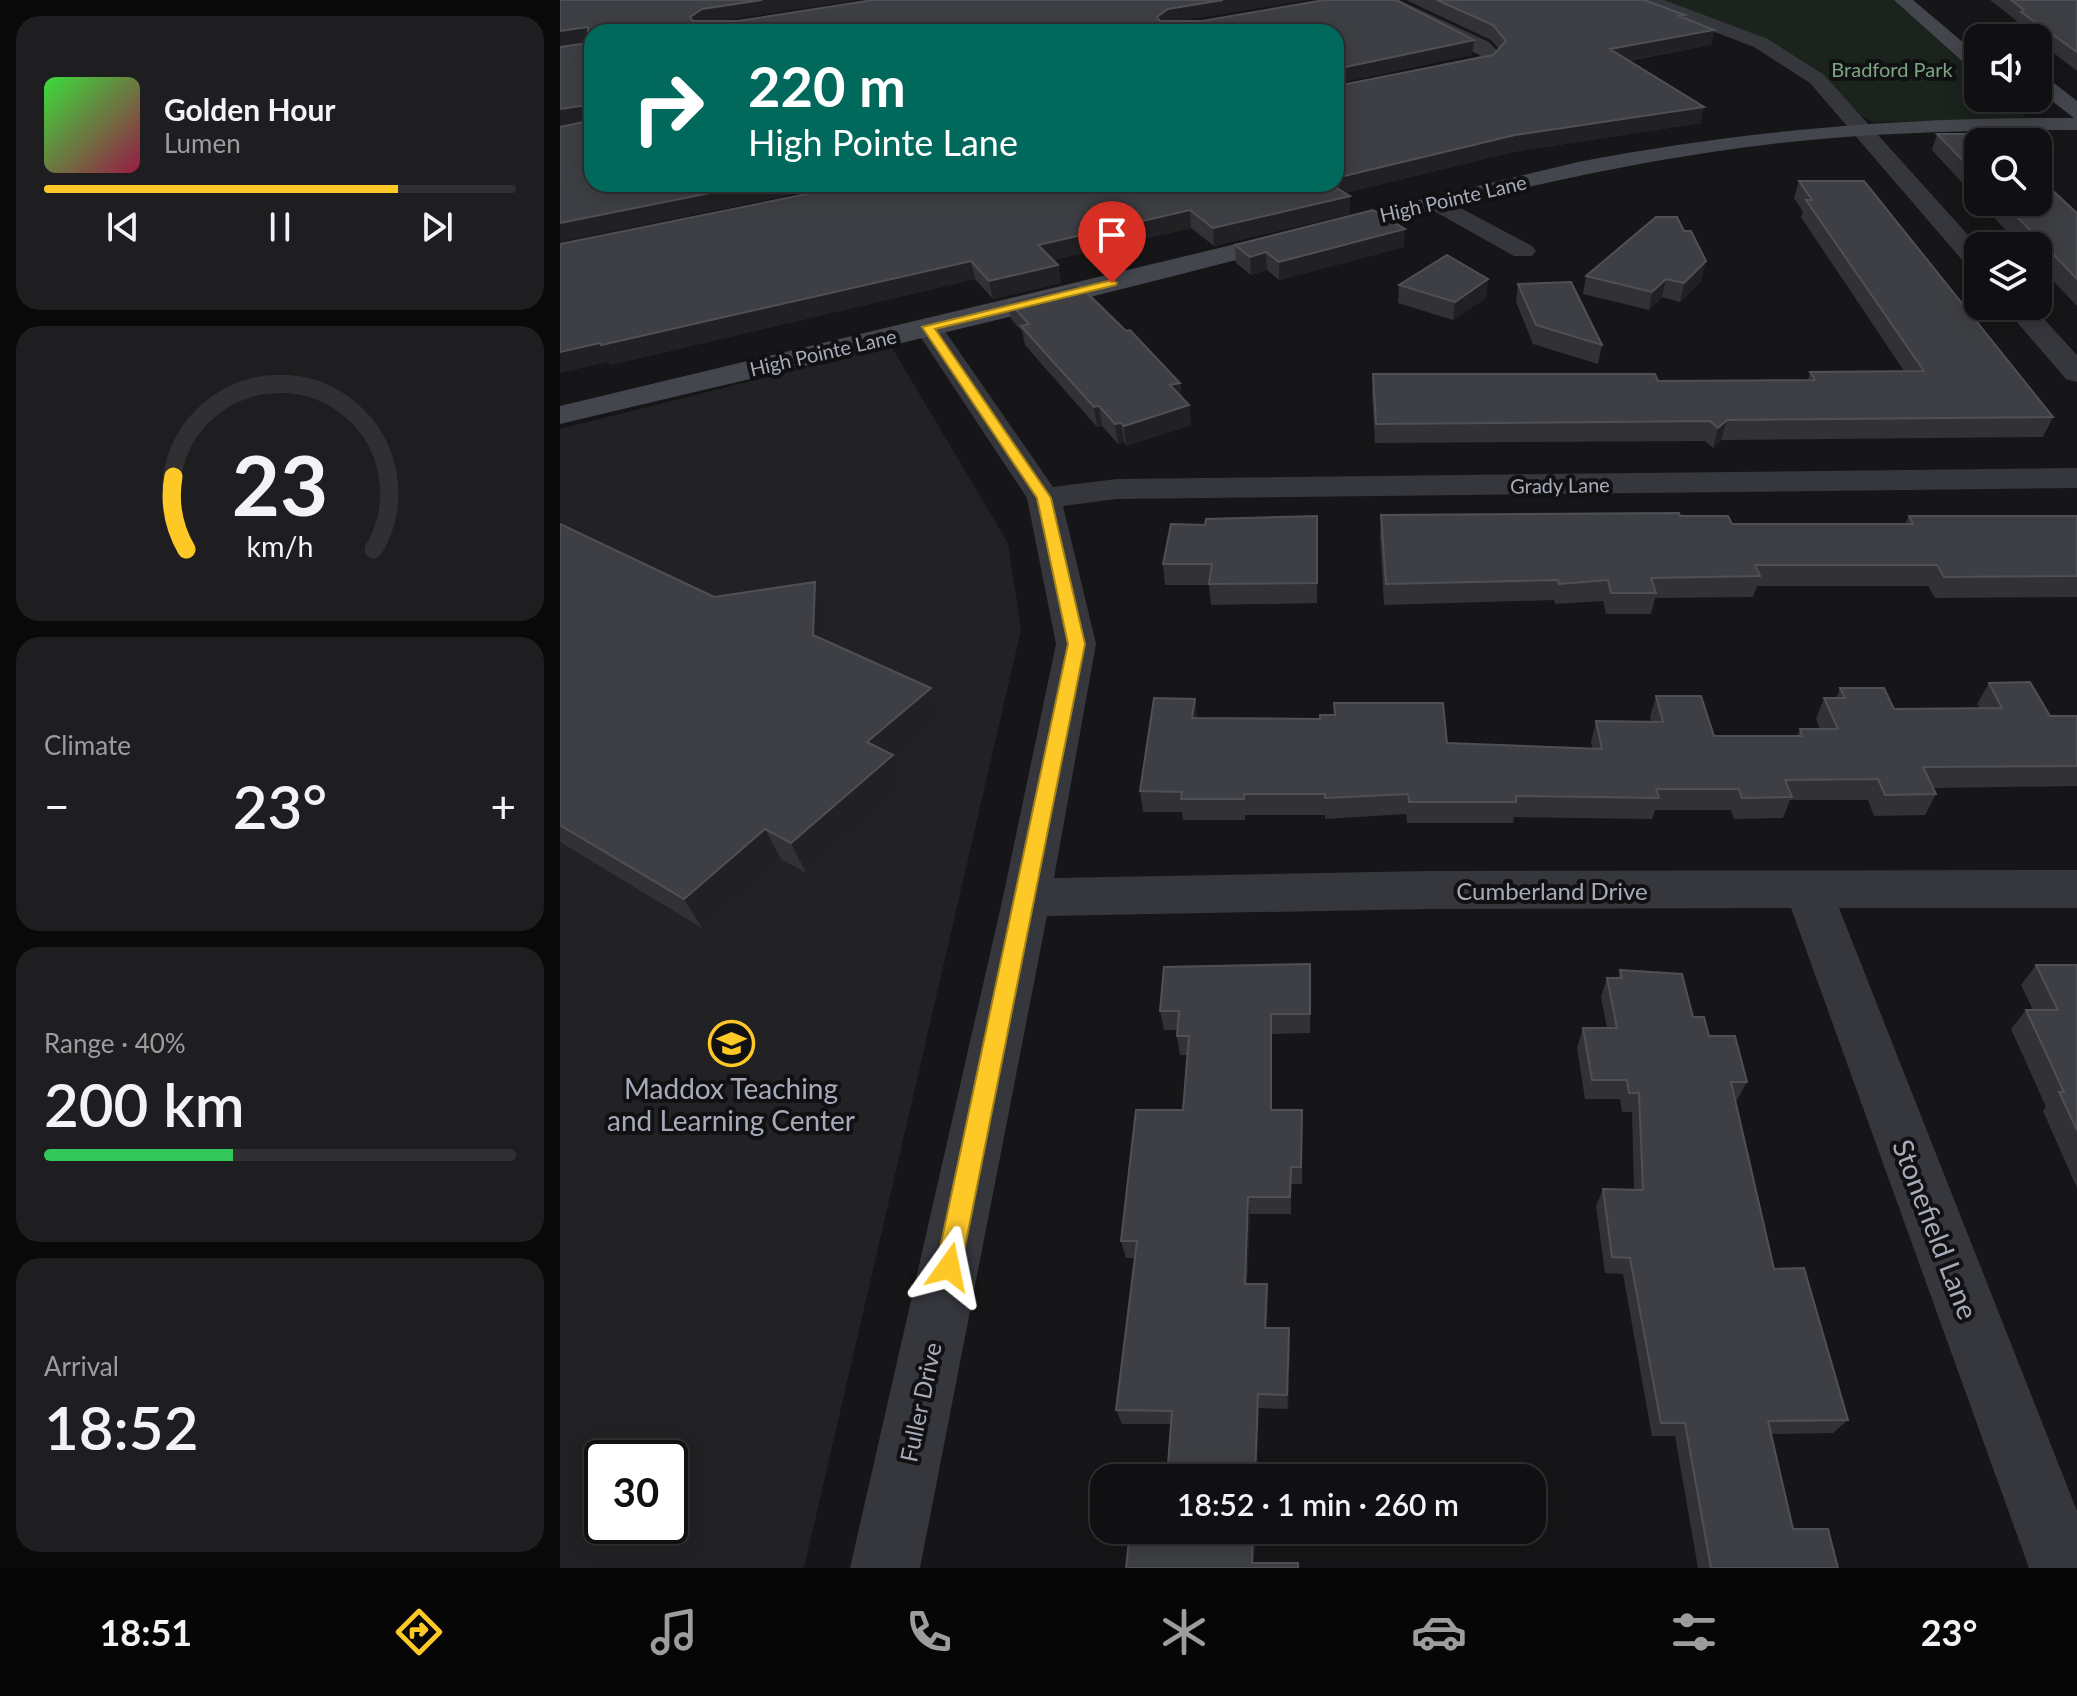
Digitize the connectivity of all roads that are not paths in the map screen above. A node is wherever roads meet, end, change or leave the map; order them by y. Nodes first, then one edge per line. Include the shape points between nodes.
1 (1385, 0) edge
2 (1648, 0) edge
3 (1903, 0) edge
4 (1964, 53) edge
5 (1344, 91) edge
6 (2052, 91) edge
7 (2032, 112) edge
8 (2077, 112) edge
9 (2045, 124) junction
10 (1859, 130) junction
11 (2073, 135) edge
12 (1434, 201) junction
13 (1964, 246) edge
14 (1523, 251) dead end
15 (2030, 320) edge
16 (928, 327) junction
17 (2077, 373) edge
18 (560, 415) edge
19 (2077, 478) edge
20 (1044, 498) junction
21 (2077, 889) edge
22 (1808, 890) junction
23 (1027, 897) junction
24 (885, 1568) edge
25 (2064, 1568) edge

1 - 5 street via 1482,46 1492,56 1484,63
2 - 10 street via 1777,51 1817,79
3 - 4 street
6 - 8 street
7 - 9 street
9 - 10 street, High Pointe Lane
9 - 11 street, High Pointe Lane
10 - 12 street, High Pointe Lane via 1714,145
10 - 13 street
12 - 14 street
12 - 16 street, High Pointe Lane
15 - 17 street
16 - 18 street, High Pointe Lane
16 - 20 street, Fuller Drive
19 - 20 street, Grady Lane via 1117,489
20 - 23 street, Fuller Drive via 1076,644
21 - 22 street, Cumberland Drive
22 - 23 street, Cumberland Drive
22 - 25 street, Stonefield Lane
23 - 24 street, Fuller Drive

